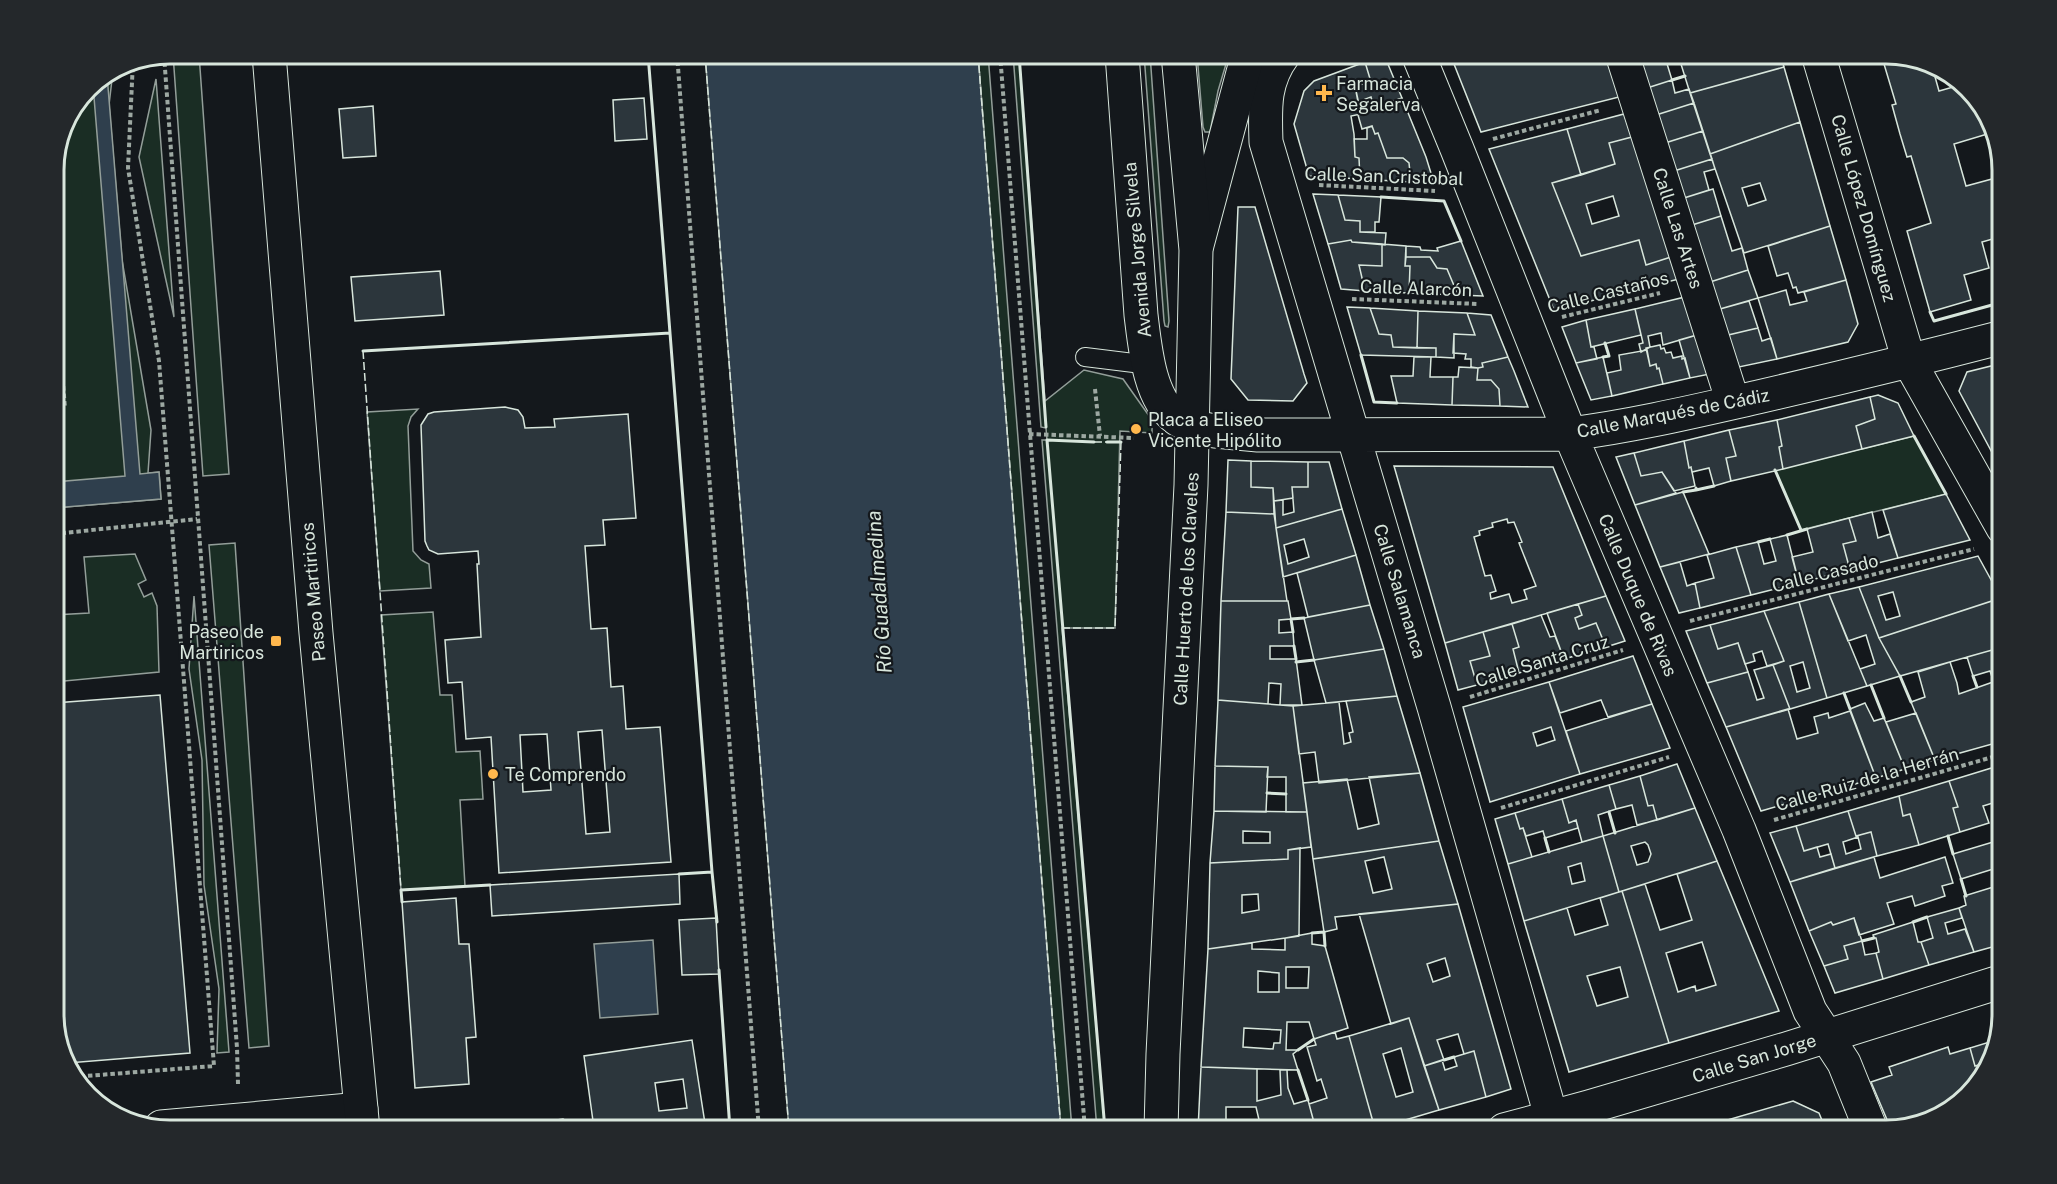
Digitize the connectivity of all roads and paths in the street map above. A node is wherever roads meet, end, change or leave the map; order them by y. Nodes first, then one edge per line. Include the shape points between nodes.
1 (165, 64) edge
2 (270, 64) edge
3 (678, 64) edge
4 (1001, 64) edge
5 (1123, 64) edge
6 (1179, 64) edge
7 (1245, 64) edge
8 (1277, 64) edge
9 (1422, 64) edge
10 (1625, 64) edge
11 (1821, 64) edge
12 (132, 72) edge
13 (1637, 100) junction
14 (1457, 149) junction
15 (1311, 185) dead end
16 (1474, 193) junction
17 (1196, 250) junction
18 (1696, 284) junction
19 (1312, 298) junction
20 (1523, 315) junction
21 (1992, 340) edge
22 (1089, 358) joint
23 (1909, 361) junction
24 (1150, 365) junction
25 (1733, 402) junction
26 (1193, 427) junction
27 (1029, 434) junction
28 (1570, 434) junction
29 (1354, 435) junction
30 (1100, 436) junction
31 (1134, 438) dead end
32 (197, 519) junction
33 (170, 522) junction
34 (65, 533) edge
35 (1992, 535) edge
36 (1992, 537) edge
37 (1656, 636) junction
38 (1434, 707) junction
39 (1702, 748) junction
40 (1992, 757) edge
41 (1466, 819) junction
42 (1739, 830) junction
43 (1992, 984) edge
44 (1826, 1036) junction
45 (85, 1076) edge
46 (240, 1120) edge
47 (362, 1120) edge
48 (758, 1120) edge
49 (1084, 1120) edge
50 (1161, 1120) edge
51 (1552, 1120) edge
52 (1560, 1120) edge
53 (1867, 1120) edge

1 - 32 path
2 - 47 street, Paseo Martiricos via 316,633
3 - 48 path
4 - 27 path
5 - 24 street, Avenida Jorge Silvela via 1141,315
6 - 17 street
7 - 17 street, Calle Huerto de los Claveles
8 - 19 street, Calle Salamanca via 1264,101 1266,142
9 - 14 street, Calle Duque de Rivas
10 - 13 street, Calle Las Artes
11 - 23 street, Calle López Domínguez
12 - 33 path via 128,168 159,361
13 - 14 path
13 - 18 street, Calle Las Artes
14 - 16 street, Calle Duque de Rivas
15 - 16 path, Calle San Cristobal
16 - 20 street, Calle Duque de Rivas
17 - 26 street, Calle Huerto de los Claveles
18 - 20 path, Calle Castaños
18 - 25 street, Calle Las Artes
19 - 20 path, Calle Alarcón
19 - 29 street, Calle Salamanca
20 - 28 street, Calle Duque de Rivas
21 - 23 street, Calle Marqués de Cádiz
22 - 24 lane
22 - 30 path
23 - 25 street, Calle Marqués de Cádiz
23 - 35 street, Calle López Domínguez
24 - 26 street, Avenida Jorge Silvela via 1161,402 1176,418
25 - 28 street, Calle Marqués de Cádiz via 1617,428
26 - 29 street, Calle Marqués de Cádiz via 1258,435
26 - 50 street, Calle Huerto de los Claveles
27 - 30 path
27 - 49 path
28 - 29 street, Calle Marqués de Cádiz
28 - 37 street, Calle Duque de Rivas
29 - 38 street, Calle Salamanca
30 - 31 path
32 - 33 path
32 - 46 path
33 - 34 path
33 - 45 path via 214,1066
36 - 37 path, Calle Casado via 1683,622
37 - 38 path, Calle Santa Cruz via 1629,649
37 - 39 street, Calle Duque de Rivas
38 - 41 street, Calle Salamanca
39 - 41 path
39 - 42 street, Calle Duque de Rivas
40 - 42 path, Calle Ruiz de la Herrán
41 - 51 street, Calle Salamanca
42 - 44 street, Calle Duque de Rivas via 1810,1011
43 - 44 street, Calle San Jorge
44 - 52 street, Calle San Jorge via 1589,1107
44 - 53 street, Calle Duque de Rivas via 1844,1063

